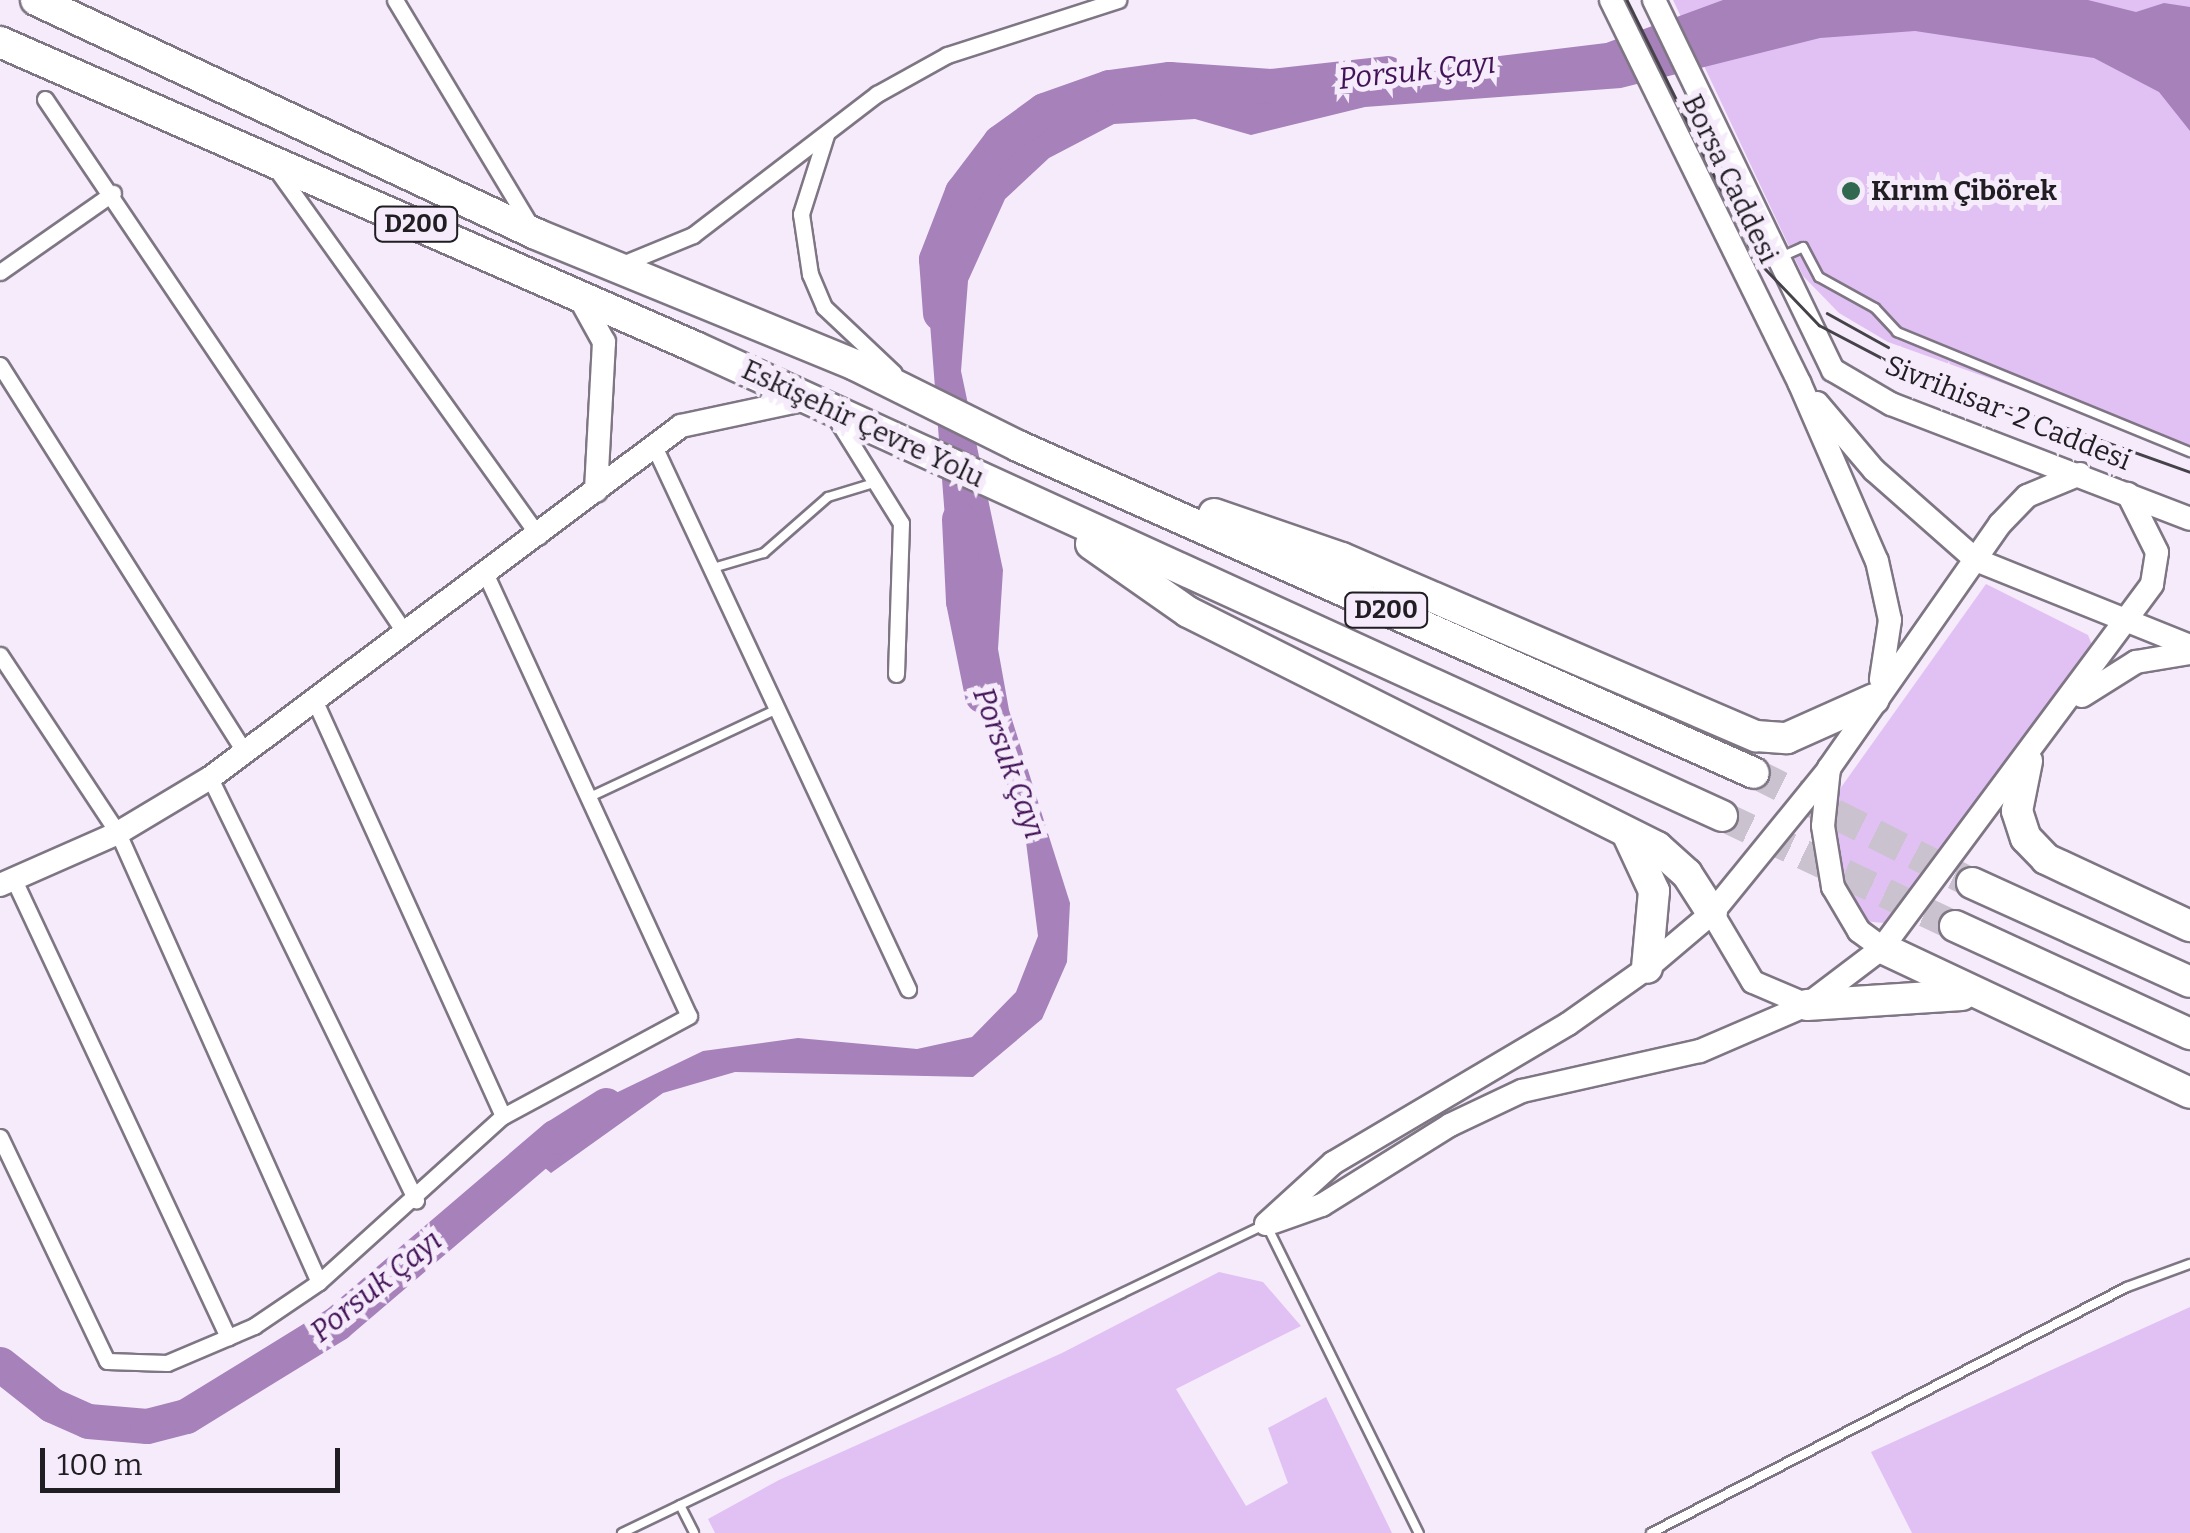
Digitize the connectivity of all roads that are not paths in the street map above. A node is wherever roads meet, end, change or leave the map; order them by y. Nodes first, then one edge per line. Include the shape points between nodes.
1 (36, 0) edge
2 (395, 0) edge
3 (1118, 0) edge
4 (1654, 0) edge
5 (1614, 6) edge
6 (0, 42) edge
7 (45, 100) dead end
8 (829, 129) junction
9 (270, 160) junction
10 (112, 193) junction
11 (536, 234) junction
12 (1777, 259) junction
13 (619, 266) junction
14 (0, 272) edge
15 (578, 295) junction
16 (1820, 343) joint
17 (0, 366) edge
18 (1798, 382) junction
19 (920, 396) junction
20 (819, 404) junction
21 (654, 444) junction
22 (1018, 446) junction
23 (2190, 452) edge
24 (2080, 474) junction
25 (878, 482) junction
26 (596, 492) junction
27 (2128, 494) junction
28 (1036, 504) junction
29 (2190, 520) edge
30 (538, 536) junction
31 (1976, 560) junction
32 (712, 568) junction
33 (486, 575) junction
34 (2128, 623) junction
35 (405, 633) junction
36 (2190, 650) edge
37 (0, 655) edge
38 (896, 674) dead end
39 (1874, 699) junction
40 (315, 702) junction
41 (777, 709) junction
42 (2060, 714) junction
43 (245, 752) junction
44 (2027, 760) junction
45 (1829, 768) junction
46 (1754, 773) tunnel mouth
47 (210, 778) junction
48 (588, 798) junction
49 (1722, 816) tunnel mouth
50 (1626, 831) junction
51 (118, 833) junction
52 (7, 882) edge
53 (1972, 883) tunnel mouth
54 (1712, 913) junction
55 (1955, 926) tunnel mouth
56 (2190, 926) edge
57 (1882, 948) junction
58 (1647, 968) junction
59 (2190, 982) edge
60 (908, 989) dead end
61 (1980, 996) junction
62 (1807, 1005) junction
63 (2190, 1034) edge
64 (2190, 1093) edge
65 (503, 1116) junction
66 (0, 1136) edge
67 (416, 1200) junction
68 (1266, 1224) junction
69 (2190, 1264) edge
70 (318, 1282) junction
71 (228, 1338) junction
72 (680, 1505) junction
73 (622, 1533) edge
74 (694, 1533) edge
75 (1419, 1533) edge
76 (1651, 1533) edge

1 - 11 highway, Eskişehir Çevre Yolu / D200
2 - 11 street
3 - 8 street via 947,55
4 - 12 street, Borsa Caddesi
5 - 18 street, Borsa Caddesi
6 - 9 highway, Eskişehir Çevre Yolu / D200
7 - 10 street
8 - 13 street via 693,235
8 - 19 street via 801,214 810,274 824,307
9 - 15 highway, Eskişehir Çevre Yolu / D200
9 - 30 street
10 - 14 street
10 - 35 street
11 - 13 highway, Eskişehir Çevre Yolu / D200
12 - 16 street, Borsa Caddesi
12 - 23 lane via 1804,247 1819,278 1875,308 1898,332
13 - 19 highway, Eskişehir Çevre Yolu / D200
15 - 20 highway, Eskişehir Çevre Yolu / D200
15 - 26 street via 604,342
16 - 24 street, Sivrihisar-2 Caddesi via 1833,370 1891,404
17 - 43 street
18 - 31 street via 1874,470
18 - 39 street via 1877,561 1890,620 1888,659
19 - 22 highway, Eskişehir Çevre Yolu / D200
20 - 21 street via 681,426
20 - 25 street
20 - 28 highway, Eskişehir Çevre Yolu / D200
21 - 26 street
21 - 32 street
22 - 39 highway via 1342,558 1756,736 1787,738
22 - 46 highway, Eskişehir Çevre Yolu / D200
24 - 27 street, Sivrihisar-2 Caddesi
24 - 31 street via 2027,496
25 - 32 lane via 828,497 764,553
25 - 38 street via 901,522
26 - 30 street
27 - 29 street, Sivrihisar-2 Caddesi
27 - 34 street via 2158,552 2152,584
28 - 49 highway, Eskişehir Çevre Yolu / D200
28 - 50 highway via 1188,612
30 - 33 street
31 - 34 street
31 - 39 street
32 - 41 street
33 - 35 street
33 - 48 street
34 - 36 street
34 - 42 street
35 - 40 street
36 - 42 street via 2136,662
37 - 51 street
39 - 45 street
40 - 43 street
40 - 65 street
41 - 48 lane
41 - 60 street
42 - 44 street
43 - 47 street
44 - 56 highway via 2017,811 2026,838 2046,860
44 - 57 street
45 - 54 street
45 - 57 street via 1823,826 1832,887 1859,931
47 - 51 street
47 - 67 street
48 - 65 street via 689,1016
50 - 54 highway via 1687,874
50 - 58 highway via 1654,891
51 - 52 street
51 - 70 street
52 - 71 street
53 - 59 highway
54 - 58 street
54 - 62 street via 1753,982
55 - 63 highway
57 - 61 highway
57 - 62 street
58 - 68 street via 1568,1024 1333,1163
61 - 62 highway
61 - 64 highway
62 - 68 street via 1700,1051 1522,1091 1450,1125 1322,1205
65 - 67 street
66 - 71 street via 106,1361 167,1363
67 - 70 street
68 - 72 lane
68 - 75 lane
69 - 76 lane via 2127,1287
70 - 71 street
72 - 73 lane
72 - 74 lane

